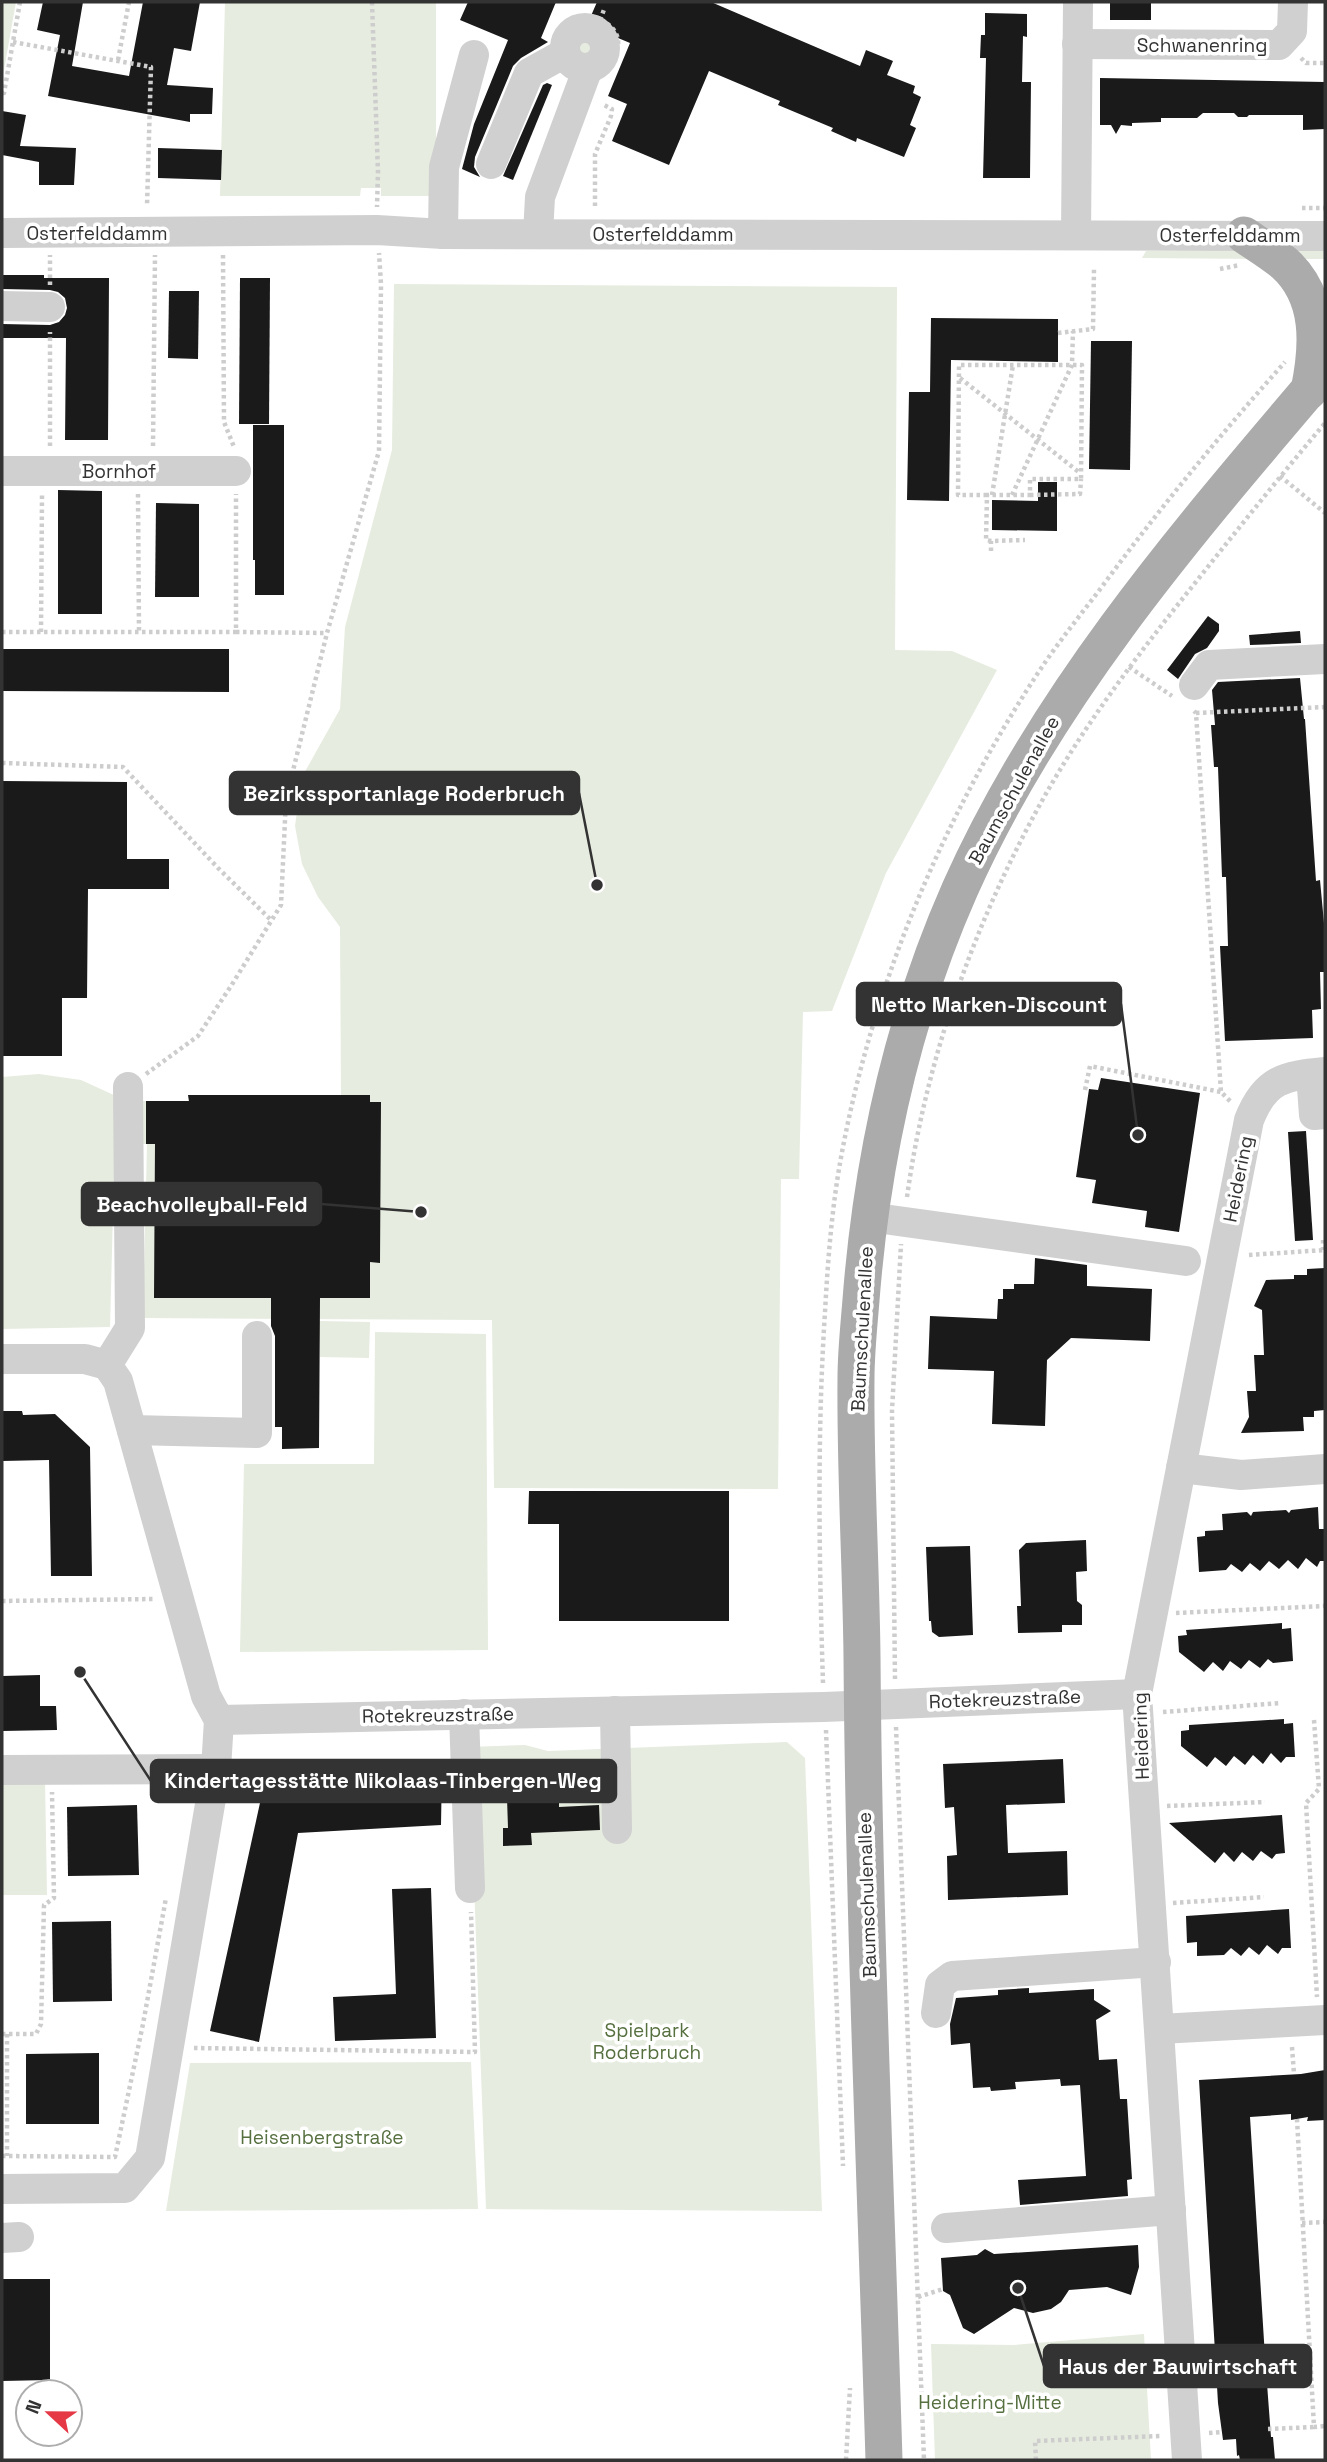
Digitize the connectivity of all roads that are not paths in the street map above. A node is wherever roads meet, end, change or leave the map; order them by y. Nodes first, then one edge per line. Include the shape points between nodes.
1 (1078, 2) edge
2 (1293, 2) edge
3 (1077, 44) junction
4 (474, 55) dead end
5 (491, 163) dead end
6 (2, 233) edge
7 (443, 234) junction
8 (538, 234) junction
9 (1076, 235) junction
10 (1244, 235) junction
11 (1325, 236) edge
12 (2, 306) edge
13 (50, 307) road end
14 (1317, 381) edge
15 (2, 471) edge
16 (236, 471) road end
17 (1325, 659) edge
18 (1187, 700) road end
19 (1318, 1073) edge
20 (128, 1087) road end
21 (1325, 1114) edge
22 (886, 1219) junction
23 (1186, 1261) dead end
24 (257, 1336) dead end
25 (2, 1359) edge
26 (107, 1365) junction
27 (132, 1430) junction
28 (1181, 1468) junction
29 (1325, 1469) edge
30 (878, 1704) junction
31 (1138, 1704) junction
32 (615, 1711) junction
33 (464, 1714) junction
34 (219, 1720) junction
35 (216, 1769) junction
36 (2, 1770) edge
37 (617, 1829) dead end
38 (470, 1888) road end
39 (1156, 1962) junction
40 (936, 2013) dead end
41 (1322, 2020) edge
42 (1160, 2029) junction
43 (2, 2189) edge
44 (1159, 2211) junction
45 (1069, 2227) dead end
46 (946, 2228) dead end
47 (1186, 2447) edge
48 (884, 2460) edge

1 - 3 street
2 - 3 street, Schwanenring via 1292,31 1279,45
3 - 9 street
4 - 7 street via 444,167
5 - 8 street via 529,73 587,63 540,197
6 - 7 street, Osterfelddamm via 50,233 151,220 223,233 377,230
7 - 8 street, Osterfelddamm
8 - 9 street, Osterfelddamm
9 - 10 street, Osterfelddamm
10 - 11 street, Osterfelddamm
10 - 14 main road via 1285,264 1300,282 1316,333
12 - 13 street
14 - 22 main road, Baumschulenallee via 1108,637 1009,790 960,890 919,994 893,1084
15 - 16 street, Bornhof
17 - 18 street via 1209,665
19 - 21 street via 1314,1115
19 - 28 street, Heidering via 1282,1079 1267,1087 1249,1120
20 - 26 street via 130,1328
22 - 23 street
22 - 30 main road, Baumschulenallee via 856,1374
24 - 27 street via 257,1433
25 - 26 street via 85,1359
26 - 27 street via 118,1381
27 - 34 street via 206,1696
28 - 29 street via 1241,1475
28 - 31 street, Heidering
30 - 31 street, Rotekreuzstraße
30 - 32 street, Rotekreuzstraße
30 - 48 main road, Baumschulenallee
31 - 39 street, Heidering
32 - 33 street, Rotekreuzstraße
32 - 37 street
33 - 34 street, Rotekreuzstraße
33 - 38 street
34 - 35 street
35 - 36 street
35 - 43 street via 150,2158 125,2188
39 - 40 street via 953,1976 940,1985
39 - 42 street, Heidering
41 - 42 street
42 - 44 street, Heidering
44 - 45 street via 1134,2222
44 - 46 street
44 - 47 street, Heidering

